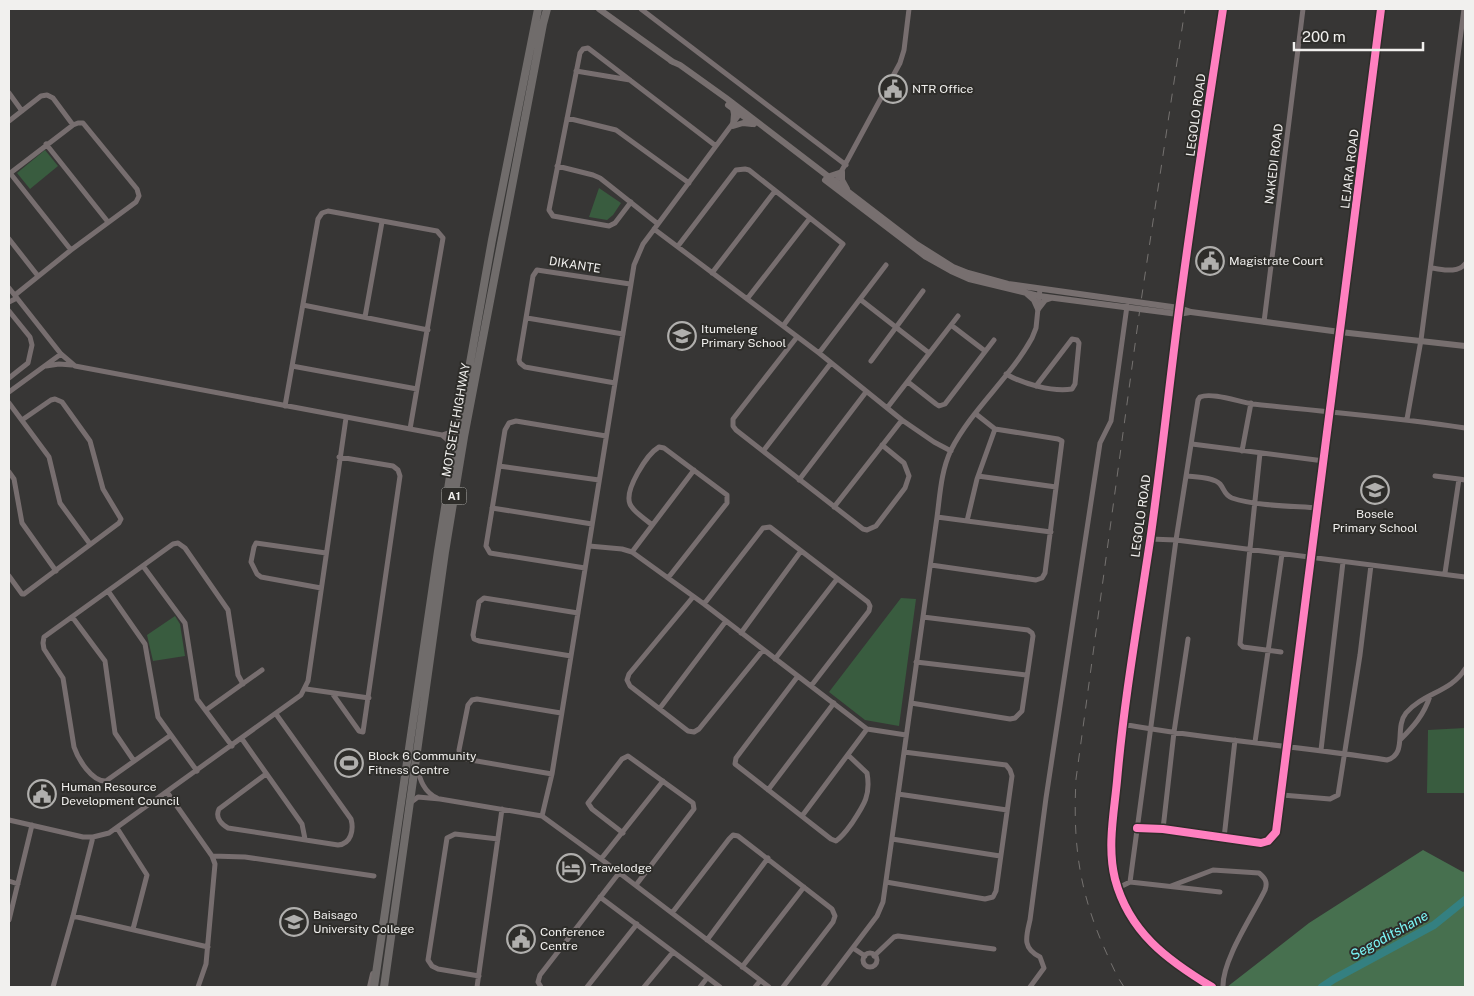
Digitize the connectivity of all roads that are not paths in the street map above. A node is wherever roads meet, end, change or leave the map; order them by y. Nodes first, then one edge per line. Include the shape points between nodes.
1 (538, 9) edge
2 (548, 9) edge
3 (599, 9) edge
4 (641, 9) edge
5 (909, 9) edge
6 (1223, 9) edge
7 (1303, 9) edge
8 (1382, 9) edge
9 (1464, 9) edge
10 (1458, 60) junction
11 (671, 61) junction
12 (1465, 61) edge
13 (576, 71) junction
14 (631, 80) junction
15 (9, 93) edge
16 (733, 108) junction
17 (22, 111) junction
18 (741, 113) junction
19 (567, 118) junction
20 (9, 121) edge
21 (754, 124) junction
22 (74, 125) junction
23 (733, 126) junction
24 (46, 144) junction
25 (716, 146) junction
26 (846, 165) junction
27 (557, 166) junction
28 (842, 172) junction
29 (9, 173) edge
30 (827, 177) junction
31 (688, 183) junction
32 (834, 185) junction
33 (775, 191) junction
34 (850, 194) junction
35 (631, 202) junction
36 (810, 218) junction
37 (108, 222) junction
38 (382, 222) junction
39 (658, 224) junction
40 (654, 229) junction
41 (9, 239) edge
42 (678, 246) junction
43 (71, 250) junction
44 (928, 255) junction
45 (1465, 264) edge
46 (886, 265) dead end
47 (1431, 268) junction
48 (712, 273) junction
49 (38, 276) junction
50 (630, 284) junction
51 (923, 291) dead end
52 (1026, 292) junction
53 (1040, 292) junction
54 (12, 294) edge
55 (1052, 297) junction
56 (747, 299) junction
57 (860, 300) junction
58 (9, 302) edge
59 (303, 304) junction
60 (1127, 306) junction
61 (1038, 308) junction
62 (9, 311) edge
63 (1179, 311) junction
64 (958, 316) dead end
65 (365, 317) junction
66 (527, 318) junction
67 (1264, 322) junction
68 (951, 325) junction
69 (782, 326) junction
70 (896, 327) junction
71 (428, 330) junction
72 (1340, 332) junction
73 (623, 334) junction
74 (797, 337) junction
75 (994, 340) dead end
76 (1421, 340) junction
77 (1465, 346) edge
78 (985, 351) junction
79 (929, 352) junction
80 (819, 353) junction
81 (61, 354) junction
82 (871, 361) dead end
83 (831, 363) junction
84 (75, 366) junction
85 (292, 366) junction
86 (44, 367) junction
87 (1006, 374) junction
88 (9, 378) edge
89 (615, 382) junction
90 (908, 382) junction
91 (1036, 386) junction
92 (417, 389) junction
93 (9, 392) edge
94 (866, 392) junction
95 (9, 402) edge
96 (1251, 403) junction
97 (284, 406) junction
98 (887, 408) junction
99 (1330, 410) junction
100 (976, 414) junction
101 (346, 418) junction
102 (460, 418) junction
103 (1407, 419) junction
104 (22, 420) junction
105 (902, 420) junction
106 (1465, 428) edge
107 (410, 429) junction
108 (995, 429) junction
109 (442, 435) junction
110 (606, 436) junction
111 (1192, 444) junction
112 (882, 445) junction
113 (764, 450) junction
114 (951, 450) junction
115 (1242, 451) junction
116 (1260, 453) junction
117 (339, 457) junction
118 (453, 458) junction
119 (1324, 461) junction
120 (499, 466) junction
121 (694, 470) junction
122 (9, 472) edge
123 (1465, 474) edge
124 (978, 476) junction
125 (1187, 476) junction
126 (1435, 476) dead end
127 (599, 480) junction
128 (799, 480) junction
129 (1463, 480) edge
130 (1056, 488) junction
131 (1256, 502) junction
132 (834, 507) junction
133 (492, 508) junction
134 (1318, 508) junction
135 (937, 518) junction
136 (967, 522) junction
137 (592, 524) junction
138 (652, 525) junction
139 (1051, 532) junction
140 (1150, 539) junction
141 (1176, 540) junction
142 (90, 544) junction
143 (589, 546) junction
144 (1251, 550) junction
145 (801, 551) junction
146 (632, 552) junction
147 (326, 553) junction
148 (1282, 554) junction
149 (1311, 557) junction
150 (1343, 562) junction
151 (931, 565) junction
152 (1371, 565) junction
153 (143, 566) junction
154 (585, 568) junction
155 (56, 570) junction
156 (1445, 573) junction
157 (9, 576) edge
158 (1465, 577) edge
159 (668, 578) junction
160 (837, 579) junction
161 (321, 588) junction
162 (108, 591) junction
163 (693, 596) junction
164 (704, 604) junction
165 (578, 613) junction
166 (923, 617) junction
167 (73, 618) junction
168 (726, 621) junction
169 (741, 633) junction
170 (1188, 639) dead end
171 (763, 650) junction
172 (1268, 650) junction
173 (1282, 652) dead end
174 (571, 656) junction
175 (775, 659) junction
176 (916, 662) junction
177 (1465, 669) edge
178 (262, 670) dead end
179 (1026, 675) junction
180 (798, 676) junction
181 (243, 684) junction
182 (811, 686) junction
183 (306, 689) junction
184 (332, 693) junction
185 (1430, 696) junction
186 (369, 698) junction
187 (911, 703) junction
188 (834, 704) junction
189 (660, 708) junction
190 (206, 710) junction
191 (561, 713) junction
192 (276, 714) junction
193 (1122, 724) junction
194 (867, 729) junction
195 (1150, 729) junction
196 (1174, 732) junction
197 (171, 735) junction
198 (906, 735) junction
199 (242, 739) junction
200 (1235, 740) junction
201 (1399, 741) junction
202 (1255, 742) junction
203 (232, 746) junction
204 (1287, 746) junction
205 (1321, 750) junction
206 (904, 752) junction
207 (1343, 753) junction
208 (848, 755) junction
209 (134, 761) junction
210 (416, 764) junction
211 (197, 771) junction
212 (266, 774) junction
213 (552, 774) junction
214 (663, 781) junction
215 (768, 790) junction
216 (167, 792) junction
217 (898, 794) junction
218 (1282, 796) junction
219 (440, 799) junction
220 (409, 805) junction
221 (502, 809) junction
222 (1007, 810) junction
223 (542, 816) junction
224 (802, 816) junction
225 (9, 820) edge
226 (32, 825) junction
227 (117, 828) junction
228 (1137, 828) junction
229 (1163, 829) junction
230 (622, 833) junction
231 (93, 838) junction
232 (1224, 838) junction
233 (305, 839) junction
234 (498, 839) junction
235 (892, 839) junction
236 (212, 856) junction
237 (1000, 856) junction
238 (768, 858) junction
239 (602, 859) junction
240 (619, 873) junction
241 (374, 876) dead end
242 (9, 881) edge
243 (886, 882) junction
244 (1130, 882) junction
245 (18, 884) junction
246 (636, 886) junction
247 (1171, 886) junction
248 (804, 887) junction
249 (1118, 888) junction
250 (1220, 892) dead end
251 (600, 897) junction
252 (672, 913) junction
253 (73, 916) junction
254 (384, 917) junction
255 (9, 920) edge
256 (637, 924) junction
257 (133, 930) junction
258 (706, 940) junction
259 (208, 946) junction
260 (853, 948) junction
261 (994, 949) dead end
262 (673, 952) junction
263 (865, 956) junction
264 (874, 956) junction
265 (742, 967) junction
266 (478, 976) junction
267 (708, 978) junction
268 (760, 981) junction
269 (385, 985) edge
270 (53, 987) edge
271 (198, 987) edge
272 (370, 987) edge
273 (374, 987) edge
274 (477, 987) edge
275 (541, 987) edge
276 (587, 987) edge
277 (644, 987) edge
278 (700, 987) edge
279 (720, 987) edge
280 (755, 987) edge
281 (769, 987) edge
282 (782, 987) edge
283 (823, 987) edge
284 (1030, 987) edge
285 (1212, 987) edge
286 (1223, 987) edge

1 - 102 highway, MOTSETE HIGHWAY / A1
2 - 210 highway, MOTSETE HIGHWAY / A1 via 464,437
3 - 11 main road
4 - 26 street
5 - 26 street via 900,63
6 - 63 street, LEGOLO ROAD
7 - 67 street, NAKEDI ROAD
8 - 72 street, LEJARA ROAD
9 - 10 street
10 - 12 street
10 - 47 street
11 - 16 main road
11 - 18 main road
13 - 14 street
13 - 14 street via 580,53 588,48
13 - 19 street
14 - 25 street
15 - 17 street
16 - 18 main road
16 - 23 main road
17 - 20 street
17 - 22 street via 47,95
18 - 21 main road
18 - 23 street
18 - 30 main road
19 - 27 street
19 - 31 street via 616,130
21 - 23 main road
21 - 32 main road
22 - 24 street
22 - 37 street via 78,123 88,127 139,193 136,202
23 - 25 street
24 - 29 street
24 - 37 street
25 - 31 street
26 - 28 street
27 - 35 street via 596,176
27 - 35 street via 549,208 553,216 609,226
28 - 30 main road
28 - 32 street
28 - 34 main road
29 - 43 street
30 - 32 main road
31 - 39 street
32 - 34 main road
32 - 44 main road
33 - 36 street
33 - 42 street via 749,170 736,170
33 - 48 street
34 - 44 main road
35 - 39 street
36 - 56 street
36 - 69 street via 842,242 842,247
37 - 43 street
38 - 59 street via 328,211 322,213 318,219
38 - 65 street
38 - 71 street via 437,232 443,238
39 - 40 street
40 - 42 street
40 - 50 street via 638,253
41 - 49 street
42 - 48 street
43 - 49 street
44 - 52 main road via 969,279
44 - 53 main road via 968,273
45 - 47 street via 1456,270
46 - 57 street
47 - 76 street
48 - 56 street
49 - 54 street
50 - 66 street, DIKANTE via 537,270 533,276
50 - 73 street
51 - 70 street
52 - 53 main road
52 - 61 main road
53 - 55 main road
53 - 61 street
53 - 63 main road
54 - 58 street
54 - 81 street
55 - 60 main road
55 - 61 main road
56 - 69 street
57 - 70 street
57 - 80 street
59 - 65 street
59 - 85 street
60 - 63 main road
60 - 284 street via 1111,421 1100,443 1026,939 1032,953 1040,956 1044,968
61 - 87 street via 1032,338
62 - 88 street via 32,342 28,363
63 - 67 main road
63 - 140 street, LEGOLO ROAD
64 - 68 street
65 - 71 street
66 - 73 street
66 - 89 street via 519,360 522,366
67 - 72 main road
68 - 78 street
68 - 79 street
69 - 74 street
70 - 79 street
70 - 82 street
71 - 92 street
72 - 76 main road
72 - 99 street, LEJARA ROAD
73 - 89 street
74 - 80 street
74 - 113 street via 733,419 736,430
75 - 78 street
76 - 77 main road
76 - 103 street
78 - 90 street via 942,406
79 - 90 street
80 - 83 street
81 - 84 street
81 - 86 street
83 - 94 street
83 - 113 street
84 - 86 street via 59,364
84 - 97 street
85 - 92 street
85 - 97 street
86 - 93 street
87 - 91 street
87 - 100 street
89 - 110 street
90 - 98 street
91 - 91 street via 1072,389 1077,340 1072,339
92 - 107 street
94 - 98 street
94 - 128 street
95 - 104 street
96 - 99 street
96 - 111 street via 1209,396 1200,398
96 - 115 street
97 - 101 street
98 - 105 street
99 - 103 street
99 - 119 street, LEJARA ROAD
100 - 108 street
100 - 114 street
101 - 107 street
101 - 117 street
102 - 109 street via 451,432
102 - 118 highway, MOTSETE HIGHWAY / A1
103 - 106 street
104 - 142 street via 50,457 62,506
104 - 142 street via 47,402 59,400 90,441 103,489 121,519
105 - 112 street
105 - 114 street
107 - 109 street
108 - 124 street
108 - 130 street via 1061,440
109 - 118 street via 448,441
110 - 120 street via 512,421 506,425
110 - 127 street
111 - 115 street
111 - 125 street
112 - 132 street
112 - 132 street via 904,463 909,476 905,488 876,526 863,529
113 - 128 street
114 - 135 street via 944,471
115 - 116 street
116 - 119 street
116 - 131 street
117 - 147 street
117 - 186 street via 393,466 400,473
118 - 254 highway, MOTSETE HIGHWAY / A1
119 - 134 street, LEJARA ROAD
120 - 127 street
120 - 133 street
121 - 138 street
121 - 138 street via 664,448 654,451 634,480 629,498 633,508
121 - 159 street via 725,492 728,501
122 - 155 street via 14,479 22,522
123 - 129 street
124 - 130 street
124 - 136 street
125 - 131 street via 1214,480 1227,495
125 - 141 street
126 - 129 street
127 - 137 street
128 - 132 street
129 - 156 street
130 - 139 street
131 - 134 street
131 - 144 street
133 - 137 street
133 - 154 street via 486,546 490,553
134 - 149 street, LEJARA ROAD
135 - 136 street
135 - 151 street
136 - 139 street
137 - 143 street
138 - 146 street
139 - 151 street via 1045,573 1036,580
140 - 141 street
140 - 193 street, LEGOLO ROAD
141 - 144 street
141 - 195 street
142 - 155 street
143 - 146 street
143 - 154 street
144 - 148 street
144 - 172 street via 1240,644
145 - 160 street
145 - 164 street via 770,527 763,528
145 - 169 street
146 - 159 street
147 - 161 street
147 - 161 street via 256,543 251,562 261,577
148 - 149 street
148 - 172 street
149 - 150 street
149 - 204 street, LEJARA ROAD
150 - 152 street
150 - 205 street
151 - 166 street
152 - 156 street
152 - 207 street
153 - 162 street
153 - 181 street via 172,544 178,543 184,548 228,610 238,675
153 - 190 street via 185,623 196,696
154 - 165 street
155 - 157 street via 23,594
156 - 158 street
159 - 163 street
160 - 175 street
160 - 182 street via 868,602 870,609
161 - 183 street
162 - 167 street
162 - 197 street via 145,644 156,713
163 - 164 street
163 - 189 street via 627,680 630,686
164 - 168 street
165 - 174 street
165 - 174 street via 484,598 479,602 473,635 479,642
166 - 176 street
166 - 179 street via 1028,630 1033,636
167 - 209 street via 105,661 115,732
167 - 209 street via 44,638 42,643 63,678 76,752 101,782 106,782
168 - 169 street
168 - 189 street
169 - 171 street
170 - 196 street
171 - 175 street
171 - 189 street via 697,731 688,731
172 - 173 street
172 - 202 street
174 - 191 street
175 - 180 street
176 - 179 street
176 - 187 street
177 - 185 street via 1454,682
178 - 181 street
179 - 187 street via 1022,711 1015,718
180 - 182 street
180 - 215 street via 735,761 738,767
181 - 190 street
182 - 188 street
183 - 184 street
183 - 192 street
184 - 186 street
184 - 186 street via 362,732 365,730
185 - 201 street via 1423,714
185 - 201 street via 1404,715
187 - 198 street
188 - 194 street
188 - 215 street
190 - 203 street
191 - 213 street
191 - 213 street via 472,700 468,705 459,750 465,759
192 - 199 street
192 - 233 street via 351,819 350,837 342,844
193 - 195 street
193 - 249 street, LEGOLO ROAD via 1112,826 1112,856
194 - 198 street
194 - 208 street
195 - 196 street
195 - 228 street
196 - 200 street
196 - 229 street
197 - 209 street
197 - 211 street
198 - 206 street
199 - 203 street
199 - 212 street
200 - 202 street
200 - 232 street
201 - 207 street via 1396,756 1387,760
202 - 204 street
203 - 211 street
204 - 205 street
204 - 218 street, LEJARA ROAD
205 - 207 street
206 - 217 street
206 - 222 street via 1006,765 1012,776
207 - 218 street via 1339,791 1334,798
208 - 224 street
208 - 224 street via 863,767 869,781 865,805 845,834 836,841 830,839
210 - 219 street via 424,787
210 - 220 highway, MOTSETE HIGHWAY / A1
211 - 216 street
212 - 233 street via 302,824
212 - 233 street via 219,809 220,821 228,828
213 - 223 street
214 - 230 street
214 - 230 street via 626,756 589,800 590,807
214 - 246 street via 693,803 694,809
215 - 224 street
216 - 227 street
216 - 236 street
217 - 222 street
217 - 235 street
218 - 232 street, LEJARA ROAD via 1276,832 1268,841
219 - 220 street via 418,797
219 - 221 street
220 - 269 highway, MOTSETE HIGHWAY / A1
221 - 223 street
221 - 234 street
222 - 237 street
223 - 239 street
225 - 226 street
226 - 231 street
226 - 245 street
227 - 231 street
227 - 257 street via 146,874
228 - 229 street
228 - 244 street
229 - 232 street
230 - 239 street
231 - 253 street
234 - 266 street
234 - 266 street via 455,834 446,838 428,960 434,968
235 - 237 street
235 - 243 street
236 - 241 street via 245,857
236 - 259 street via 215,864
237 - 243 street via 996,891 993,897 985,899
238 - 248 street
238 - 252 street via 733,835
238 - 258 street
239 - 240 street
240 - 246 street
240 - 251 street
242 - 245 street
243 - 260 street via 881,909
244 - 247 street
244 - 249 street
245 - 255 street
246 - 252 street
247 - 250 street
247 - 286 street via 1213,870 1259,873 1266,881 1265,890 1226,970
248 - 265 street
248 - 282 street via 832,909 835,916
249 - 285 street, LEGOLO ROAD via 1130,915 1161,953
251 - 256 street
251 - 275 street via 540,976 538,982
252 - 258 street
253 - 257 street
253 - 270 street
254 - 272 main road
254 - 273 highway, MOTSETE HIGHWAY / A1
256 - 262 street
256 - 276 street
257 - 259 street
258 - 265 street
259 - 271 street
260 - 263 street
260 - 283 street
261 - 264 street via 898,936
262 - 267 street
262 - 277 street
263 - 264 street
263 - 264 street via 864,964 870,967 876,964
265 - 268 street
266 - 274 street
267 - 278 street
267 - 279 street
268 - 280 street
268 - 281 street

